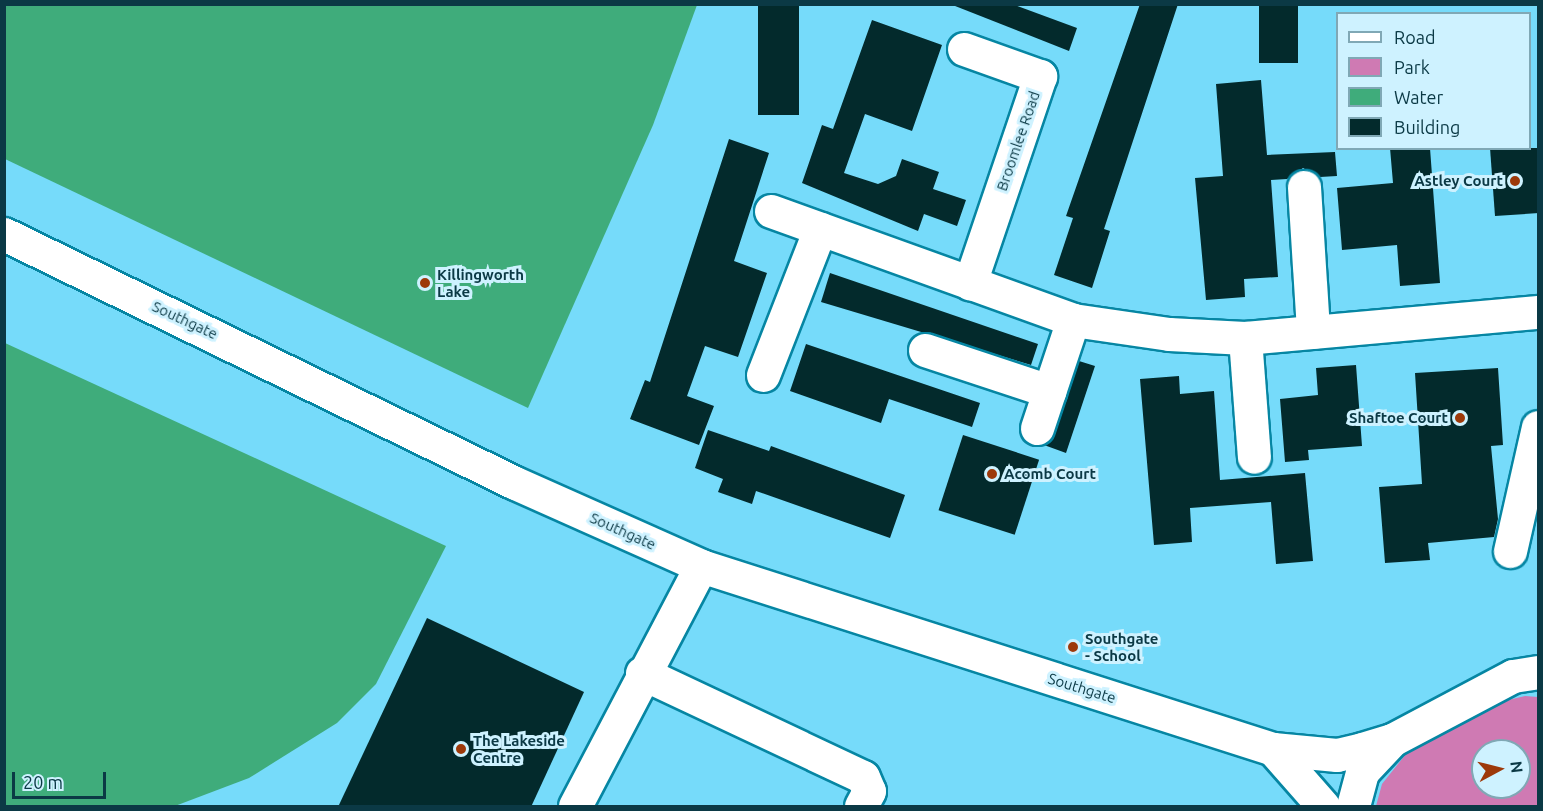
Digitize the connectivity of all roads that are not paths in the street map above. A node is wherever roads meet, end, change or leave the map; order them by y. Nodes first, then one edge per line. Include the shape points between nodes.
1 (964, 50) dead end
2 (1304, 187) dead end
3 (771, 211) dead end
4 (820, 229) junction
5 (4, 234) edge
6 (970, 283) junction
7 (1538, 312) edge
8 (1073, 320) junction
9 (1313, 332) junction
10 (1245, 338) junction
11 (926, 350) dead end
12 (763, 375) dead end
13 (1049, 391) junction
14 (1539, 427) edge
15 (1037, 428) dead end
16 (1254, 457) dead end
17 (1510, 551) dead end
18 (701, 566) junction
19 (1539, 654) edge
20 (642, 673) junction
21 (1526, 674) edge
22 (1392, 740) junction
23 (1273, 749) junction
24 (575, 807) edge
25 (861, 807) edge
26 (1323, 807) edge
27 (1353, 807) edge

1 - 6 street, Broomlee Road via 1040,76
2 - 9 street
3 - 4 street
4 - 6 street
4 - 12 street
5 - 18 street, Southgate via 515,483
6 - 8 street
7 - 9 street
8 - 10 street via 1169,334
8 - 13 street
9 - 10 street
10 - 16 street
11 - 13 street
13 - 15 street
14 - 17 street
18 - 20 street
18 - 23 street, Southgate
19 - 21 street, Southgate
20 - 24 street
20 - 25 street via 863,777 868,791
21 - 22 street, Southgate
22 - 23 street, Southgate via 1337,754
22 - 27 street, Southgate via 1362,772
23 - 26 street

